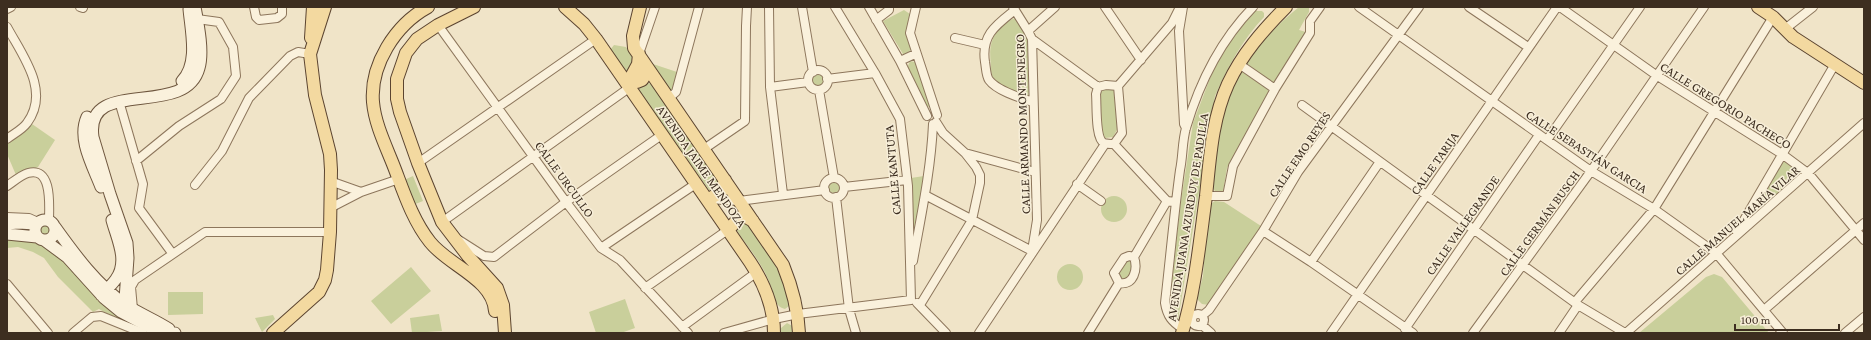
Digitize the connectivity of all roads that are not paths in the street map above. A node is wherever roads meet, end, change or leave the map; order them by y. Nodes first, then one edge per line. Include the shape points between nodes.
1 (10, 7) edge
2 (189, 7) edge
3 (196, 7) edge
4 (254, 7) edge
5 (313, 7) edge
6 (332, 7) edge
7 (428, 7) edge
8 (474, 7) edge
9 (565, 7) edge
10 (640, 7) edge
11 (654, 7) edge
12 (698, 7) edge
13 (748, 7) edge
14 (769, 7) edge
15 (802, 7) edge
16 (835, 7) edge
17 (868, 7) edge
18 (889, 7) edge
19 (916, 7) edge
20 (1055, 7) edge
21 (1105, 7) edge
22 (1181, 7) edge
23 (1253, 7) edge
24 (1320, 7) edge
25 (1359, 7) edge
26 (1418, 7) edge
27 (1469, 7) edge
28 (1558, 7) edge
29 (1640, 7) edge
30 (1704, 7) edge
31 (1758, 7) edge
32 (1813, 7) edge
33 (1282, 8) edge
34 (7, 9) edge
35 (1014, 9) edge
36 (282, 11) edge
37 (324, 12) edge
38 (1773, 17) junction
39 (197, 19) junction
40 (876, 20) junction
41 (438, 25) junction
42 (7, 27) edge
43 (1785, 30) junction
44 (1028, 31) junction
45 (1397, 35) junction
46 (955, 38) dead end
47 (596, 39) junction
48 (1032, 39) junction
49 (1613, 44) junction
50 (984, 45) junction
51 (1528, 47) junction
52 (310, 54) junction
53 (639, 54) junction
54 (915, 54) junction
55 (1141, 60) junction
56 (900, 61) junction
57 (1239, 64) junction
58 (1834, 64) junction
59 (813, 72) junction
60 (875, 73) junction
61 (1656, 75) junction
62 (634, 78) junction
63 (827, 79) junction
64 (808, 82) junction
65 (1864, 83) edge
66 (1118, 86) junction
67 (770, 87) junction
68 (1098, 88) junction
69 (1275, 89) junction
70 (819, 90) junction
71 (669, 98) junction
72 (118, 101) junction
73 (1033, 102) junction
74 (1492, 102) junction
75 (1302, 106) dead end
76 (499, 108) junction
77 (1714, 111) junction
78 (935, 120) junction
79 (1864, 123) edge
80 (1332, 127) junction
81 (1186, 129) junction
82 (663, 134) junction
83 (1539, 135) junction
84 (7, 139) edge
85 (1546, 140) junction
86 (1105, 144) junction
87 (1114, 144) junction
88 (704, 149) junction
89 (965, 152) junction
90 (1782, 154) junction
91 (533, 155) junction
92 (136, 160) junction
93 (418, 163) junction
94 (1379, 163) junction
95 (1591, 171) junction
96 (1035, 172) junction
97 (1808, 174) junction
98 (834, 178) junction
99 (399, 179) junction
100 (725, 180) junction
101 (907, 180) junction
102 (330, 181) junction
103 (697, 183) junction
104 (1077, 184) junction
105 (7, 186) edge
106 (195, 186) dead end
107 (844, 187) junction
108 (825, 190) junction
109 (361, 192) junction
110 (783, 194) junction
111 (925, 195) junction
112 (1427, 195) junction
113 (1206, 196) junction
114 (836, 197) junction
115 (709, 199) junction
116 (739, 201) junction
117 (1101, 201) dead end
118 (566, 202) junction
119 (1171, 202) junction
120 (330, 208) junction
121 (1654, 209) junction
122 (7, 217) edge
123 (972, 220) junction
124 (753, 221) junction
125 (442, 222) junction
126 (37, 223) junction
127 (52, 223) junction
128 (1864, 223) edge
129 (7, 224) edge
130 (729, 229) junction
131 (1474, 229) junction
132 (1856, 230) junction
133 (1263, 231) junction
134 (330, 232) junction
135 (7, 234) edge
136 (41, 238) junction
137 (1734, 238) junction
138 (1864, 240) edge
139 (601, 248) junction
140 (1032, 251) junction
141 (172, 253) junction
142 (466, 253) junction
143 (1716, 253) junction
144 (444, 257) junction
145 (1134, 257) junction
146 (1311, 262) junction
147 (1524, 265) junction
148 (757, 272) junction
149 (467, 273) junction
150 (910, 278) junction
151 (1119, 283) junction
152 (7, 284) edge
153 (645, 288) junction
154 (104, 292) junction
155 (1357, 296) junction
156 (1191, 299) junction
157 (911, 300) junction
158 (1576, 303) junction
159 (920, 305) junction
160 (499, 306) junction
161 (128, 309) junction
162 (849, 309) junction
163 (1764, 310) junction
164 (798, 314) junction
165 (1864, 317) edge
166 (774, 319) junction
167 (1193, 324) edge
168 (685, 330) edge
169 (1409, 331) edge
170 (48, 333) edge
171 (73, 333) edge
172 (143, 333) edge
173 (170, 333) edge
174 (175, 333) edge
175 (273, 333) edge
176 (496, 333) edge
177 (505, 333) edge
178 (724, 333) edge
179 (774, 333) edge
180 (799, 333) edge
181 (856, 333) edge
182 (946, 333) edge
183 (979, 333) edge
184 (1088, 333) edge
185 (1211, 333) edge
186 (1331, 333) edge
187 (1473, 333) edge
188 (1559, 333) edge
189 (1625, 333) edge
190 (1783, 333) edge
191 (1845, 333) edge

1 - 34 street
2 - 154 main road via 192,60 185,78 167,89 120,94 107,98 94,106 85,120 84,136 90,161 112,219 122,256 120,272
3 - 39 main road
4 - 36 street via 259,20 277,18
5 - 52 main road
6 - 37 street
7 - 99 main road via 404,24 389,44 375,79 373,102 378,123
8 - 41 main road
9 - 47 main road, AVENIDA JAIME MENDOZA
10 - 53 main road via 632,42
11 - 53 street
12 - 71 street via 676,92
13 - 88 street via 745,121
14 - 67 street
15 - 59 street
16 - 60 street, CALLE KANTUTA
17 - 40 street
18 - 40 street via 889,10
19 - 54 street via 910,33
20 - 44 street, CALLE ARMANDO MONTENEGRO
21 - 55 street
22 - 55 street via 1172,23
22 - 81 street
23 - 81 street via 1222,45 1209,70
24 - 69 street via 1310,21 1310,33
25 - 45 street, CALLE SEBASTIÁN GARCIA
26 - 45 street, CALLE EMO REYES
27 - 51 street
28 - 49 street, CALLE GREGORIO PACHECO
28 - 51 street, CALLE TARIJA
29 - 49 street
30 - 61 street, CALLE GERMÁN BUSCH
31 - 38 main road
32 - 43 street
33 - 57 main road, AVENIDA JUANA AZURDUY DE PADILLA
35 - 44 street
35 - 50 street via 996,25
37 - 52 main road
38 - 43 main road
38 - 77 street
39 - 72 main road via 200,68 185,89 150,98
39 - 92 street via 219,22 233,47 236,76 221,99 179,126
40 - 56 street
41 - 76 street, CALLE URCULLO
41 - 93 main road via 417,39 406,52 397,79 400,112
42 - 84 street via 33,75 37,94 35,107 27,123
43 - 58 main road
44 - 48 street, CALLE ARMANDO MONTENEGRO
45 - 74 street, CALLE SEBASTIÁN GARCIA
45 - 80 street, CALLE EMO REYES
46 - 50 street
47 - 62 main road, AVENIDA JAIME MENDOZA
47 - 76 street
48 - 68 street
48 - 73 street, CALLE ARMANDO MONTENEGRO
49 - 61 street, CALLE GREGORIO PACHECO
49 - 85 street
50 - 73 street via 989,80 1006,92
51 - 74 street, CALLE TARIJA
52 - 102 main road via 315,95 330,154
52 - 106 street via 298,52 290,56 249,98 222,151
53 - 62 main road
54 - 56 street
54 - 78 street
55 - 66 street
56 - 78 street via 928,122
57 - 69 street
57 - 113 main road, AVENIDA JUANA AZURDUY DE PADILLA via 1218,111
58 - 65 main road
58 - 90 street
59 - 63 street via 822,72
59 - 64 street
60 - 63 street
60 - 101 street, CALLE KANTUTA via 900,119
61 - 77 street, CALLE GREGORIO PACHECO
61 - 95 street, CALLE GERMÁN BUSCH
62 - 71 main road, AVENIDA JAIME MENDOZA via 658,83
62 - 82 main road, AVENIDA JAIME MENDOZA
62 - 91 street
63 - 70 street via 825,87
64 - 67 street
64 - 70 street via 814,89
66 - 68 street
66 - 87 street via 1122,133
67 - 110 street
68 - 86 street via 1098,133
69 - 113 street via 1233,166 1227,196
70 - 98 street
71 - 88 main road, AVENIDA JAIME MENDOZA
72 - 92 street
72 - 161 main road via 100,110 92,129 127,243 125,290
73 - 96 street, CALLE ARMANDO MONTENEGRO
74 - 83 street, CALLE SEBASTIÁN GARCIA
74 - 112 street, CALLE TARIJA
75 - 80 street
76 - 91 street, CALLE URCULLO
76 - 93 street
77 - 90 street, CALLE GREGORIO PACHECO
77 - 121 street
78 - 89 street via 943,133
78 - 111 street
79 - 97 street, CALLE MANUEL MARÍA VILAR
80 - 94 street
80 - 133 street, CALLE EMO REYES via 1298,172
81 - 119 street
82 - 103 main road, AVENIDA JAIME MENDOZA
82 - 118 street
83 - 85 street, CALLE SEBASTIÁN GARCIA
83 - 131 street, CALLE VALLEGRANDE
85 - 95 street, CALLE SEBASTIÁN GARCIA
86 - 87 street
86 - 104 street
87 - 119 street
88 - 100 main road, AVENIDA JAIME MENDOZA
89 - 96 street
89 - 123 street via 980,175
90 - 97 street, CALLE GREGORIO PACHECO
90 - 137 street
91 - 118 street, CALLE URCULLO
91 - 125 street
92 - 141 street via 143,184 139,208
93 - 125 main road
94 - 112 street
94 - 146 street
95 - 121 street, CALLE SEBASTIÁN GARCIA
95 - 147 street, CALLE GERMÁN BUSCH
96 - 140 street, CALLE ARMANDO MONTENEGRO via 1037,220
97 - 132 street, CALLE GREGORIO PACHECO
97 - 137 street, CALLE MANUEL MARÍA VILAR
98 - 107 street via 842,182
98 - 108 street via 827,182
99 - 109 street
99 - 144 main road via 415,219 429,241
100 - 115 main road via 721,192
100 - 116 main road, AVENIDA JAIME MENDOZA
101 - 107 street
101 - 150 street, CALLE KANTUTA
102 - 109 street
102 - 120 main road
103 - 115 main road, AVENIDA JAIME MENDOZA
103 - 139 street
104 - 117 street
104 - 140 street
105 - 127 street via 28,173 42,176 49,193
107 - 114 street via 843,193
108 - 110 street
108 - 114 street via 828,195
109 - 120 street
110 - 116 street
111 - 123 street
111 - 150 street
112 - 131 street
112 - 155 street, CALLE TARIJA
113 - 156 main road, AVENIDA JUANA AZURDUY DE PADILLA
114 - 162 street
115 - 116 street
115 - 130 main road, AVENIDA JAIME MENDOZA
116 - 124 main road, AVENIDA JAIME MENDOZA
118 - 139 street, CALLE URCULLO
118 - 142 street via 494,257
119 - 145 street
119 - 167 street via 1165,303 1167,315 1173,323
120 - 134 main road
121 - 143 street, CALLE SEBASTIÁN GARCIA
121 - 158 street
122 - 126 street via 29,218
123 - 140 street
123 - 159 street
124 - 130 main road via 740,218
124 - 164 main road, AVENIDA JAIME MENDOZA via 783,265 791,284
125 - 142 main road
126 - 127 main road via 43,219
126 - 129 main road
126 - 136 main road via 34,231
127 - 136 main road via 53,237
127 - 154 main road
128 - 132 street
130 - 148 main road, AVENIDA JAIME MENDOZA
130 - 153 street
131 - 147 street
131 - 169 street, CALLE VALLEGRANDE
132 - 138 street, CALLE GREGORIO PACHECO
132 - 163 street
133 - 146 street
133 - 167 street, CALLE EMO REYES via 1209,310
134 - 141 street via 205,232
134 - 175 main road via 327,270 319,292
135 - 136 main road
136 - 154 main road via 67,257
137 - 143 street, CALLE MANUEL MARÍA VILAR
139 - 153 street, CALLE URCULLO via 620,260
140 - 183 street
141 - 161 street via 133,282
142 - 144 main road
142 - 149 main road
142 - 160 main road via 497,288
143 - 163 street, CALLE SEBASTIÁN GARCIA
143 - 189 street, CALLE MANUEL MARÍA VILAR
144 - 149 main road
145 - 151 street via 1136,266 1130,282
145 - 151 street via 1124,258 1116,269 1114,273
146 - 155 street
147 - 158 street
147 - 187 street, CALLE GERMÁN BUSCH
148 - 166 main road, AVENIDA JAIME MENDOZA via 769,299
148 - 168 street
149 - 160 main road via 476,279
150 - 157 street, CALLE KANTUTA
151 - 184 street
152 - 170 street
153 - 168 street, CALLE URCULLO
154 - 161 main road
155 - 169 street
155 - 186 street, CALLE TARIJA
156 - 167 main road, AVENIDA JUANA AZURDUY DE PADILLA
156 - 167 main road
157 - 159 street
157 - 162 street
158 - 188 street
158 - 189 street
159 - 182 street
160 - 176 main road
160 - 177 main road
161 - 174 main road via 151,328
162 - 164 street
162 - 181 street
163 - 190 street, CALLE SEBASTIÁN GARCIA
164 - 166 street
164 - 180 main road, AVENIDA JAIME MENDOZA
165 - 191 street
166 - 178 street
166 - 179 main road, AVENIDA JAIME MENDOZA
167 - 185 street
171 - 172 street via 92,317 101,316
173 - 174 street

